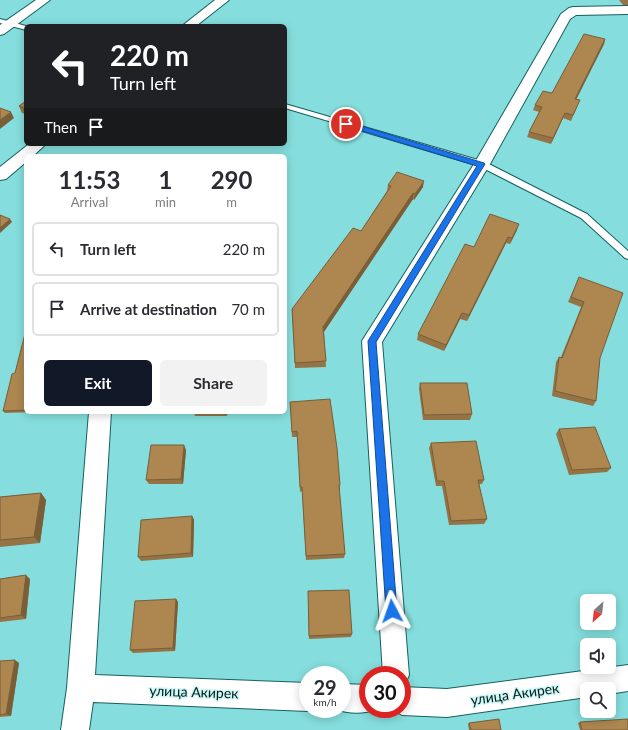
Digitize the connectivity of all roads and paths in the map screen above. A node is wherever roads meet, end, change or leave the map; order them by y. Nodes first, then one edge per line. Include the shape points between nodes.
1 (44, 0) edge
2 (223, 0) edge
3 (628, 10) edge
4 (6, 22) edge
5 (191, 24) edge
6 (24, 27) edge
7 (0, 31) edge
8 (287, 107) edge
9 (35, 146) edge
10 (25, 154) edge
11 (24, 155) edge
12 (482, 164) junction
13 (0, 174) edge
14 (628, 256) edge
15 (100, 414) edge
16 (395, 666) edge
17 (628, 678) edge
18 (81, 688) junction
19 (299, 697) edge
20 (411, 701) edge
21 (75, 730) edge

1 - 4 street
2 - 5 street
3 - 12 street via 573,11 565,17
4 - 6 lane
4 - 7 street
8 - 12 lane
9 - 10 street
11 - 13 street
12 - 14 lane via 584,216
12 - 16 street via 372,341
15 - 18 street
17 - 20 street, улица Акирек via 447,703
18 - 19 street, улица Акирек
18 - 21 street

